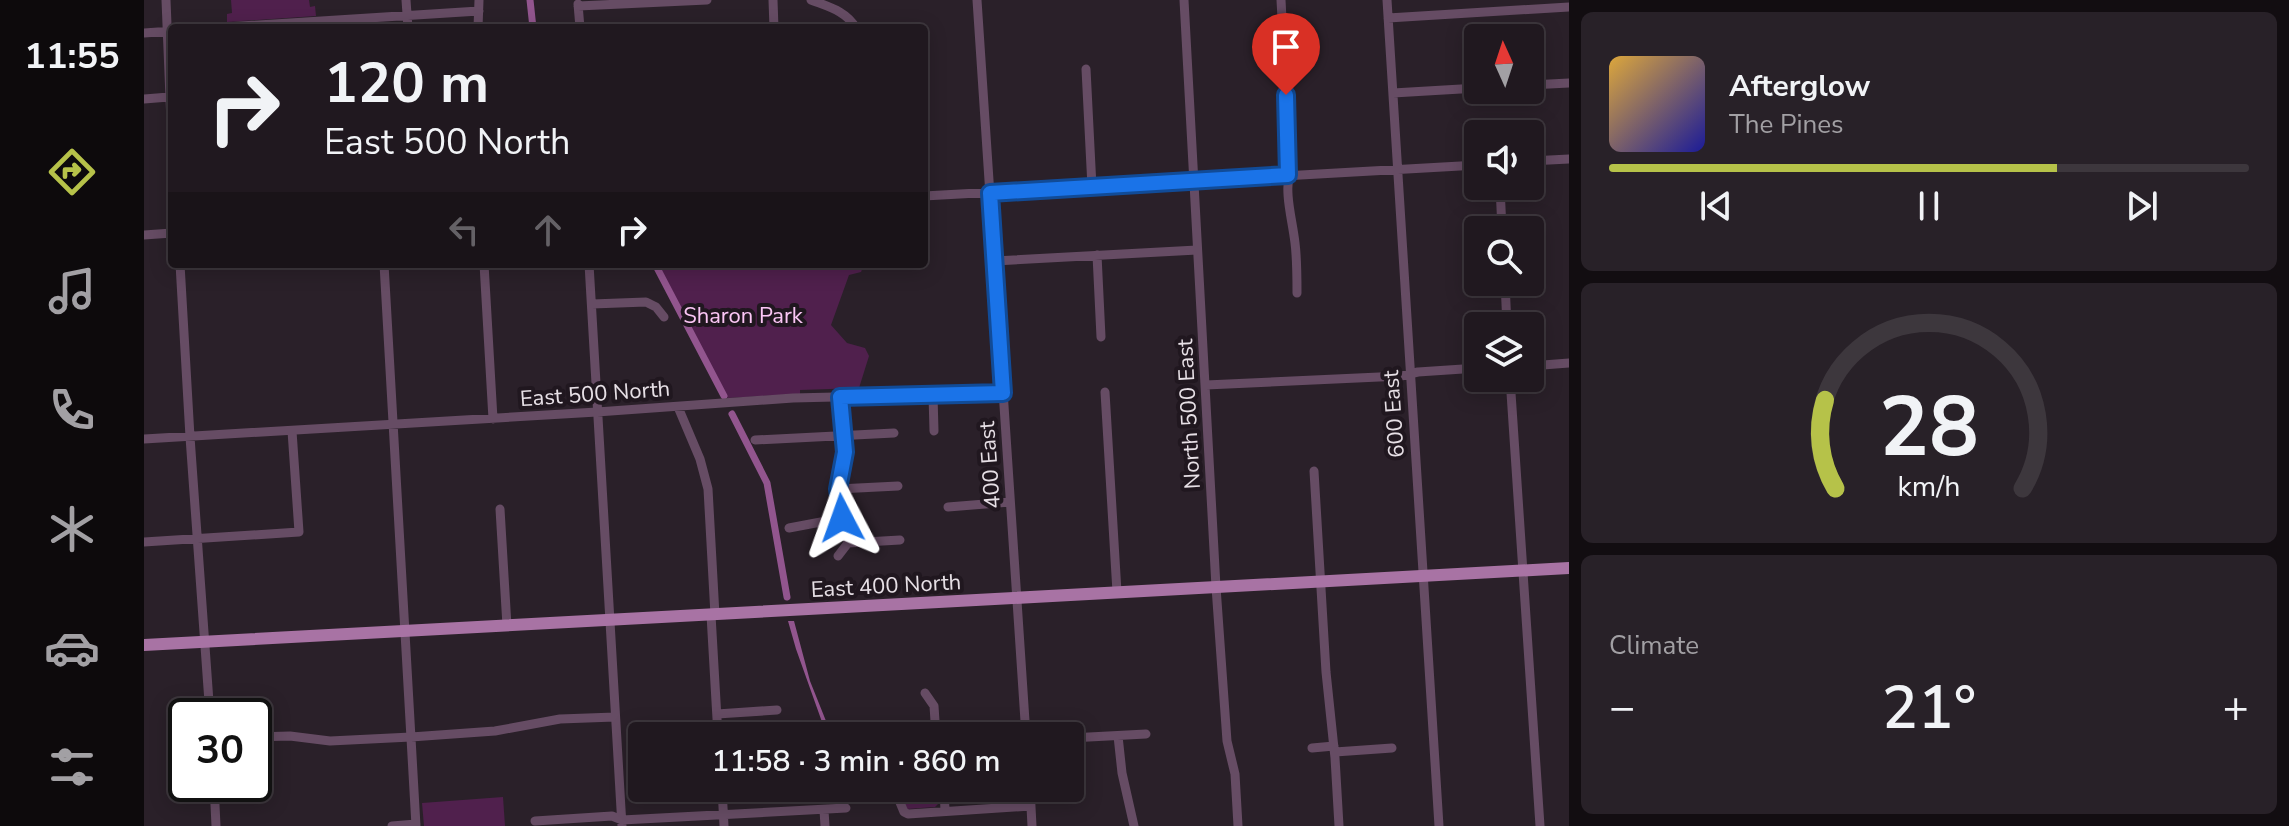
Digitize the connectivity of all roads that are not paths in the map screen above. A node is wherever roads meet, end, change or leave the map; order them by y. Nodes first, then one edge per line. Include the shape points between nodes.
1 (166, 0) edge
2 (406, 0) edge
3 (479, 0) edge
4 (707, 0) edge
5 (773, 0) edge
6 (811, 0) edge
7 (977, 0) edge
8 (1184, 0) edge
9 (1281, 0) edge
10 (1387, 0) edge
11 (578, 3) edge
12 (1569, 7) edge
13 (479, 11) junction
14 (407, 15) junction
15 (1388, 18) junction
16 (169, 24) edge
17 (271, 24) edge
18 (408, 24) edge
19 (478, 24) edge
20 (580, 24) edge
21 (774, 24) edge
22 (854, 24) edge
23 (168, 31) edge
24 (144, 33) edge
25 (1086, 69) dead end
26 (1569, 83) edge
27 (1544, 84) edge
28 (1464, 89) edge
29 (1393, 93) junction
30 (168, 97) edge
31 (144, 99) edge
32 (1569, 159) edge
33 (1544, 160) edge
34 (1464, 166) edge
35 (1397, 169) junction
36 (1288, 175) junction
37 (1193, 181) junction
38 (1092, 187) junction
39 (990, 193) junction
40 (928, 196) edge
41 (168, 233) edge
42 (144, 235) edge
43 (1197, 250) junction
44 (1097, 255) junction
45 (995, 261) junction
46 (180, 268) edge
47 (384, 268) edge
48 (484, 268) edge
49 (589, 268) edge
50 (1297, 293) dead end
51 (592, 304) junction
52 (664, 317) dead end
53 (1101, 337) dead end
54 (1569, 363) edge
55 (1544, 365) edge
56 (1464, 369) edge
57 (1410, 374) junction
58 (1206, 385) junction
59 (1105, 392) dead end
60 (1511, 392) edge
61 (1003, 393) junction
62 (933, 395) junction
63 (840, 397) junction
64 (678, 407) junction
65 (597, 412) junction
66 (493, 419) junction
67 (393, 425) junction
68 (292, 431) junction
69 (934, 431) dead end
70 (894, 433) dead end
71 (844, 436) junction
72 (190, 437) junction
73 (144, 439) edge
74 (755, 440) dead end
75 (1314, 471) dead end
76 (898, 486) dead end
77 (838, 489) junction
78 (1010, 502) junction
79 (948, 507) dead end
80 (500, 509) dead end
81 (842, 518) junction
82 (789, 528) dead end
83 (198, 539) junction
84 (900, 540) dead end
85 (144, 542) edge
86 (848, 543) junction
87 (838, 556) dead end
88 (1569, 568) edge
89 (1523, 571) junction
90 (1423, 576) junction
91 (1320, 582) junction
92 (1216, 587) junction
93 (1117, 592) junction
94 (1017, 598) junction
95 (713, 615) junction
96 (610, 621) junction
97 (507, 626) junction
98 (406, 631) junction
99 (205, 641) junction
100 (144, 645) edge
101 (925, 693) dead end
102 (209, 698) edge
103 (777, 710) dead end
104 (717, 714) junction
105 (615, 717) junction
106 (717, 722) edge
107 (935, 722) edge
108 (1025, 722) edge
109 (1146, 734) dead end
110 (272, 736) edge
111 (1118, 736) junction
112 (411, 737) junction
113 (1084, 737) edge
114 (1312, 748) dead end
115 (1392, 748) dead end
116 (1334, 749) junction
117 (215, 802) edge
118 (723, 802) edge
119 (900, 802) edge
120 (945, 802) edge
121 (1031, 802) edge
122 (1031, 806) junction
123 (846, 808) dead end
124 (824, 810) junction
125 (945, 811) junction
126 (723, 814) junction
127 (535, 821) dead end
128 (622, 823) edge
129 (416, 825) edge
130 (216, 826) edge
131 (392, 826) edge
132 (724, 826) edge
133 (825, 826) edge
134 (1032, 826) edge
135 (1134, 826) edge
136 (1238, 826) edge
137 (1339, 826) edge
138 (1439, 826) edge
139 (1540, 826) edge

1 - 16 street
2 - 14 street
3 - 13 street
4 - 11 street
5 - 21 street
6 - 22 street via 840,11
7 - 39 street, 400 East
8 - 37 street, North 500 East
9 - 36 street
10 - 15 street, 600 East
11 - 20 street
12 - 15 street
13 - 14 street
13 - 19 street
14 - 17 street
14 - 18 street
15 - 29 street, 600 East
23 - 24 street
25 - 38 street
26 - 27 street
28 - 29 street
29 - 35 street, 600 East
30 - 31 street
32 - 33 street
34 - 35 street
35 - 36 street
35 - 57 street, 600 East
36 - 37 street
36 - 50 street
37 - 38 street
37 - 43 street, North 500 East
38 - 39 street
39 - 40 street
39 - 45 street, 400 East
41 - 42 street
43 - 44 street
43 - 58 street, North 500 East
44 - 45 street
44 - 53 street
45 - 61 street, 400 East
46 - 72 street
47 - 67 street
48 - 66 street
49 - 51 street
51 - 52 street via 646,302
51 - 65 street
54 - 55 street
56 - 57 street
57 - 58 street
57 - 90 street, 600 East
58 - 92 street, North 500 East
59 - 93 street
60 - 89 street
61 - 62 street, East 500 North
61 - 78 street, 400 East
62 - 63 street, East 500 North
62 - 69 street
63 - 64 street, East 500 North
63 - 71 street
64 - 65 street, East 500 North
64 - 95 street via 708,489
65 - 66 street, East 500 North
65 - 96 street
66 - 67 street, East 500 North
67 - 68 street, East 500 North
67 - 98 street
68 - 72 street, East 500 North
68 - 83 street via 299,532
70 - 71 street
71 - 74 street
71 - 77 street
72 - 73 street, East 500 North
72 - 83 street
75 - 91 street
76 - 77 street
77 - 81 street
78 - 79 street
78 - 94 street, 400 East
80 - 97 street
81 - 82 street
81 - 86 street
83 - 85 street
83 - 99 street
84 - 86 street
86 - 87 street
88 - 89 main road, East 400 North
89 - 90 main road, East 400 North
89 - 139 street
90 - 91 main road, East 400 North
90 - 138 street, 600 East
91 - 92 main road, East 400 North
91 - 116 street
92 - 93 main road, East 400 North
92 - 136 street, North 500 East
93 - 94 main road, East 400 North
94 - 95 main road, East 400 North
94 - 108 street, 400 East
95 - 96 main road, East 400 North
95 - 104 street
96 - 97 main road, East 400 North
96 - 105 street
97 - 98 main road, East 400 North
98 - 99 main road, East 400 North
98 - 112 street
99 - 100 main road, East 400 North
99 - 102 street
101 - 107 street via 934,706
103 - 104 street
104 - 106 street
105 - 112 street
105 - 128 street
109 - 111 street
110 - 112 street via 330,741
111 - 113 street
111 - 135 street
112 - 129 street
114 - 116 street
115 - 116 street
116 - 137 street
117 - 130 street
118 - 126 street
119 - 125 street via 904,812
120 - 125 street
121 - 122 street
122 - 125 street
122 - 134 street
123 - 124 street
124 - 126 street
124 - 133 street
126 - 128 street
126 - 132 street
127 - 128 street via 612,816
129 - 131 street

